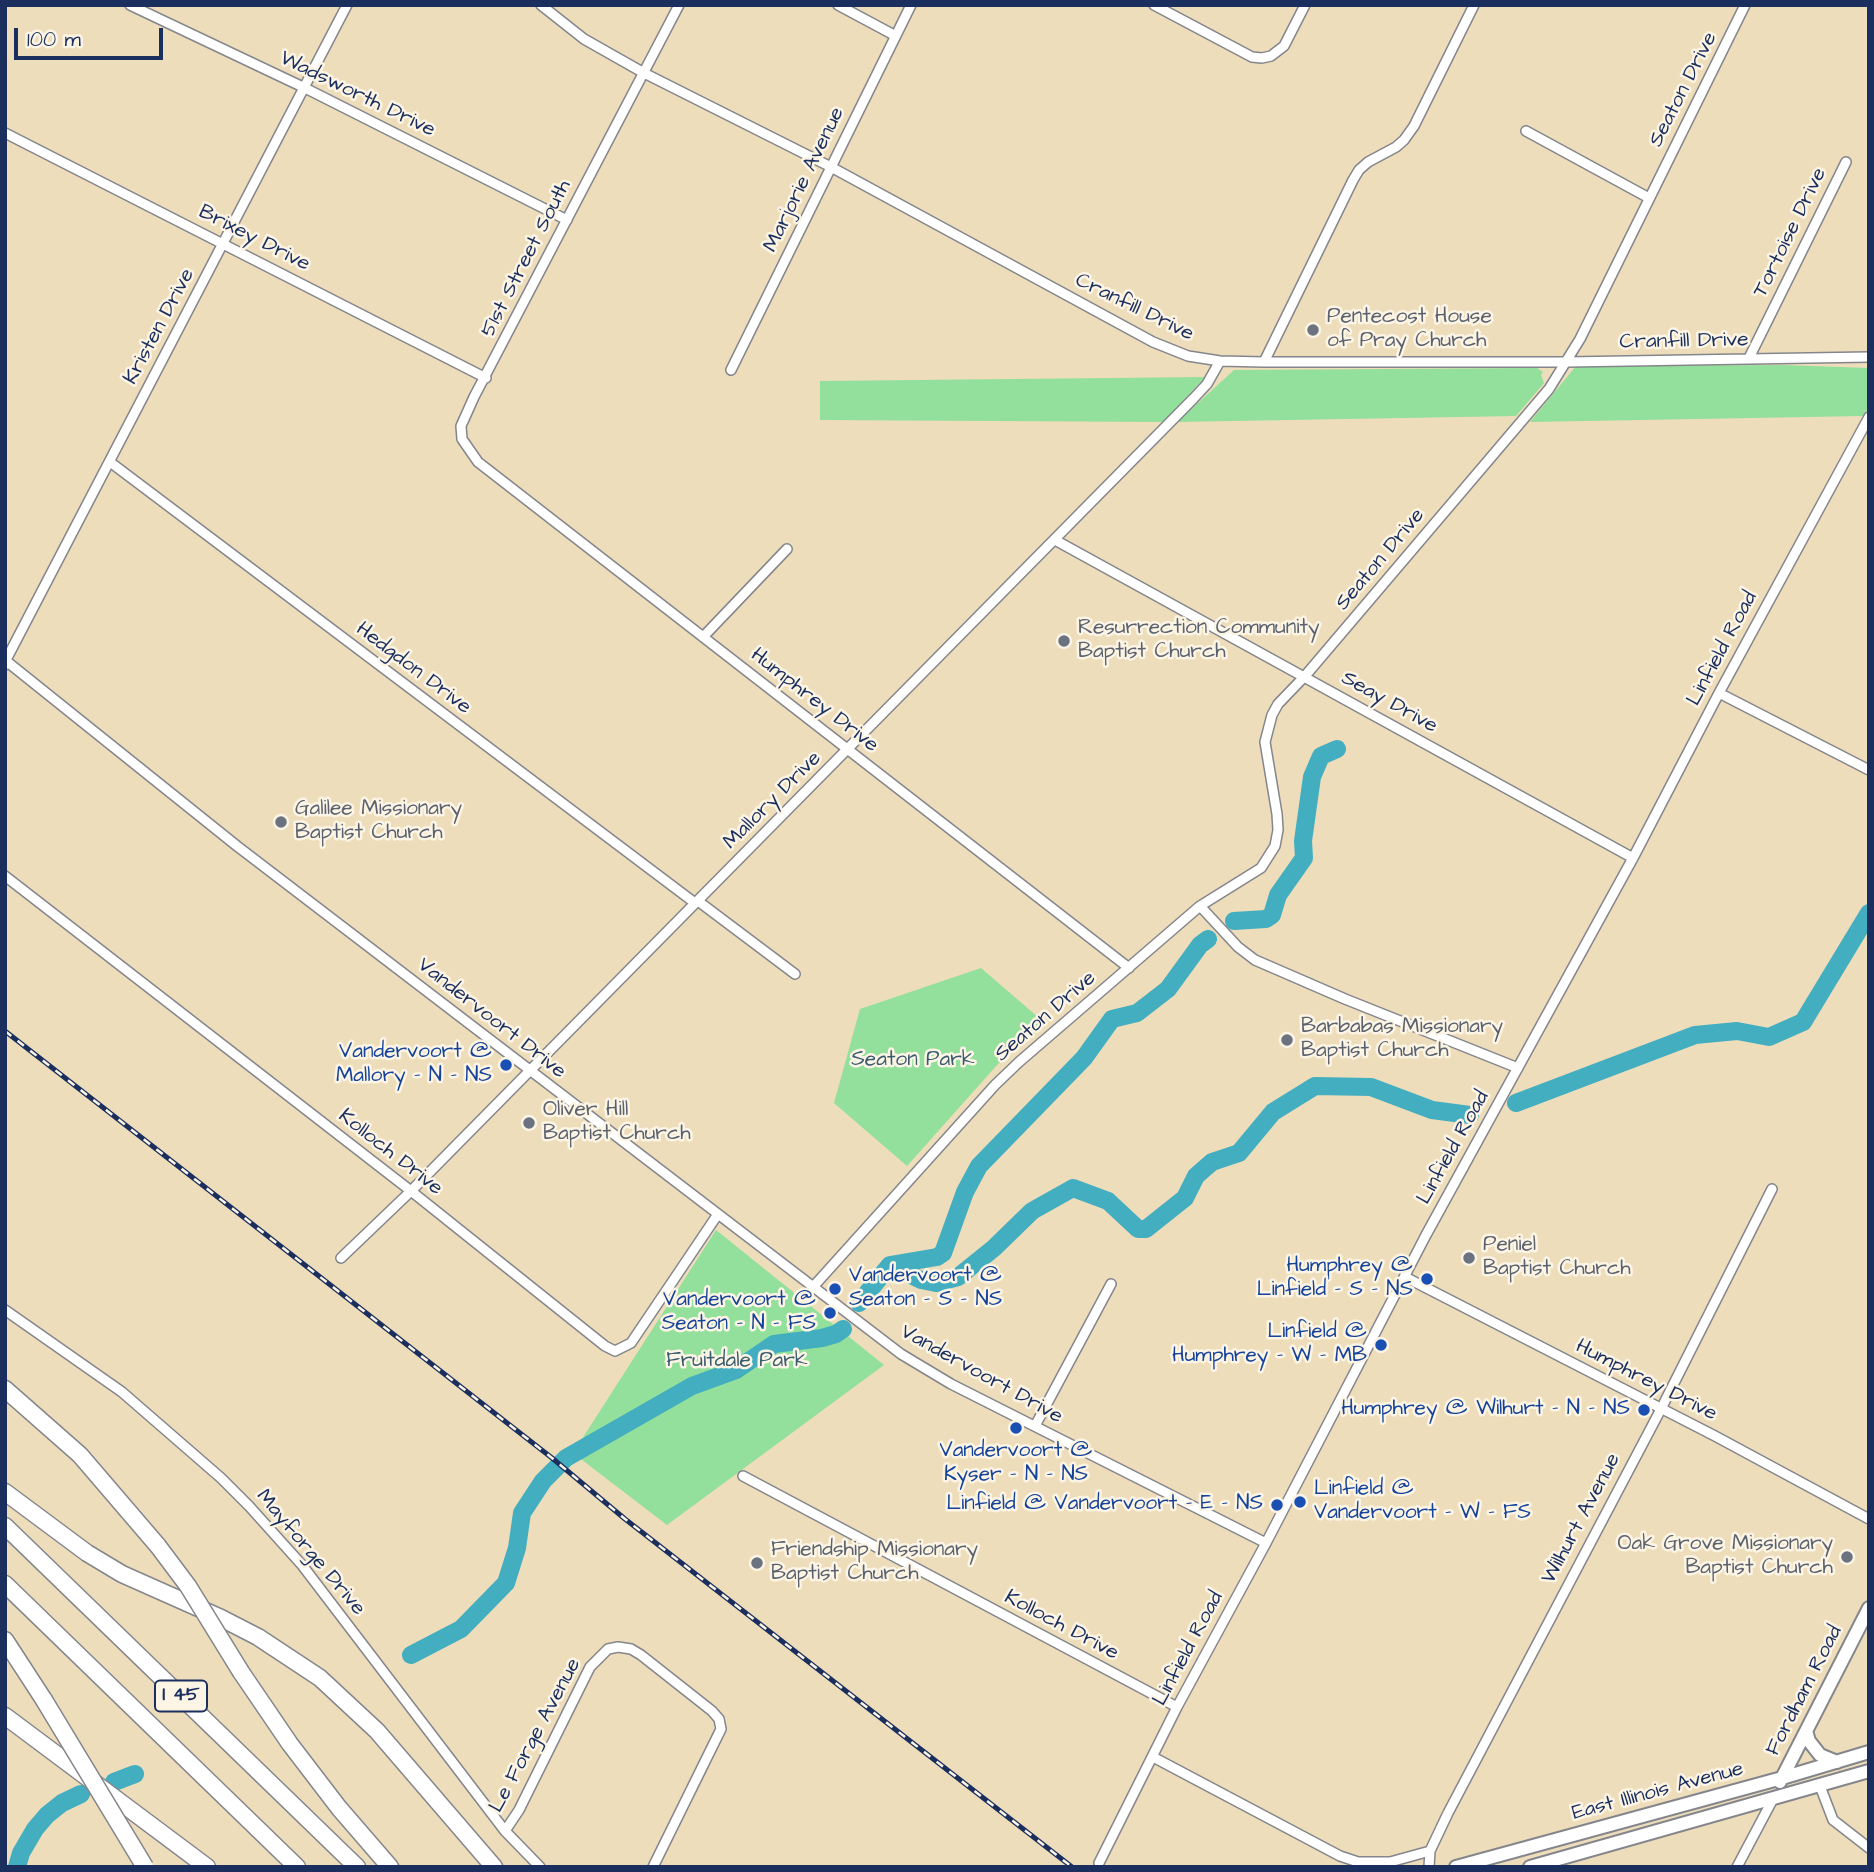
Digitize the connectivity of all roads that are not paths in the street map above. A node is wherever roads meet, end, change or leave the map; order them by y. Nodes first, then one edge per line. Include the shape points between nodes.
1 (130, 5) edge
2 (347, 5) edge
3 (541, 5) edge
4 (679, 5) edge
5 (838, 5) edge
6 (911, 5) edge
7 (1154, 5) edge
8 (1305, 5) edge
9 (1474, 5) edge
10 (1745, 5) edge
11 (894, 35) junction
12 (644, 73) junction
13 (305, 88) junction
14 (1526, 131) dead end
15 (5, 134) edge
16 (1846, 162) dead end
17 (831, 167) junction
18 (1649, 198) junction
19 (567, 220) junction
20 (224, 243) junction
21 (1869, 357) edge
22 (1749, 358) junction
23 (1220, 361) junction
24 (1264, 362) junction
25 (1567, 362) junction
26 (731, 370) dead end
27 (486, 378) junction
28 (1869, 417) edge
29 (110, 462) junction
30 (478, 462) joint
31 (1055, 540) junction
32 (787, 549) dead end
33 (703, 637) junction
34 (6, 660) edge
35 (5, 666) edge
36 (1305, 676) junction
37 (1719, 693) junction
38 (849, 750) junction
39 (1869, 770) edge
40 (1633, 858) junction
41 (5, 876) edge
42 (696, 902) junction
43 (1200, 906) junction
44 (1129, 968) junction
45 (795, 974) dead end
46 (1518, 1068) junction
47 (530, 1071) junction
48 (1772, 1189) dead end
49 (411, 1191) junction
50 (718, 1214) junction
51 (341, 1258) dead end
52 (1405, 1277) junction
53 (1111, 1284) dead end
54 (813, 1287) junction
55 (5, 1310) edge
56 (5, 1389) edge
57 (1661, 1409) junction
58 (1035, 1426) junction
59 (743, 1476) dead end
60 (5, 1492) edge
61 (1869, 1519) edge
62 (5, 1526) edge
63 (1266, 1543) junction
64 (5, 1584) edge
65 (1869, 1608) edge
66 (5, 1640) edge
67 (1177, 1707) junction
68 (5, 1716) edge
69 (1806, 1731) junction
70 (1869, 1752) edge
71 (1153, 1757) junction
72 (1837, 1762) junction
73 (1869, 1771) edge
74 (1783, 1778) junction
75 (1819, 1786) junction
76 (1773, 1799) junction
77 (505, 1831) junction
78 (1869, 1848) edge
79 (1430, 1851) junction
80 (1099, 1863) dead end
81 (145, 1867) edge
82 (207, 1867) edge
83 (297, 1867) edge
84 (357, 1867) edge
85 (390, 1867) edge
86 (494, 1867) edge
87 (540, 1867) edge
88 (653, 1867) edge
89 (1429, 1867) edge
90 (1456, 1867) edge
91 (1530, 1867) edge
92 (1737, 1867) edge

1 - 13 street, Wadsworth Drive
2 - 13 street, Kristen Drive
3 - 12 street, Cranfill Drive via 584,39
4 - 12 street, 51st Street South
5 - 11 street
6 - 11 street, Marjorie Avenue
7 - 8 street via 1252,57 1271,56 1284,46
9 - 24 street via 1414,126 1404,140 1368,162 1353,180
10 - 18 street, Seaton Drive
11 - 17 street, Marjorie Avenue
12 - 17 street, Cranfill Drive
12 - 19 street, 51st Street South
13 - 19 street, Wadsworth Drive
13 - 20 street, Kristen Drive
14 - 18 street
15 - 20 street, Brixey Drive
16 - 22 street, Tortoise Drive
17 - 23 street, Cranfill Drive via 1153,342 1188,356
17 - 26 street, Marjorie Avenue
18 - 25 street, Seaton Drive
19 - 27 street, 51st Street South
20 - 27 street, Brixey Drive
20 - 29 street, Kristen Drive
21 - 22 street, Cranfill Drive
22 - 25 street, Cranfill Drive
23 - 24 street, Cranfill Drive
23 - 31 street, Mallory Drive via 1193,400
24 - 25 street, Cranfill Drive
25 - 36 street, Seaton Drive
27 - 30 street, 51st Street South via 461,426 462,439
28 - 37 street, Linfield Road
29 - 34 street, Kristen Drive
29 - 42 street, Hedgdon Drive
30 - 33 street, Humphrey Drive
31 - 36 street, Seay Drive
31 - 38 street, Mallory Drive
32 - 33 street
33 - 38 street, Humphrey Drive
34 - 35 street, Kristen Drive
34 - 47 street, Vandervoort Drive via 237,846
36 - 40 street, Seay Drive
36 - 43 street, Seaton Drive via 1278,704 1265,742 1278,814 1275,846 1255,873
37 - 39 street
37 - 40 street, Linfield Road
38 - 42 street, Mallory Drive
38 - 44 street, Humphrey Drive
40 - 46 street, Linfield Road
41 - 49 street, Kolloch Drive
42 - 45 street, Hedgdon Drive
42 - 47 street, Mallory Drive
43 - 44 street, Seaton Drive
43 - 46 street via 1255,960
44 - 54 street, Seaton Drive via 995,1085
46 - 52 street, Linfield Road
47 - 49 street, Mallory Drive
47 - 50 street, Vandervoort Drive
48 - 57 street, Wilhurt Avenue
49 - 50 street, Kolloch Drive via 615,1350 631,1343
49 - 51 street, Mallory Drive
50 - 54 street, Vandervoort Drive
52 - 57 street, Humphrey Drive
52 - 63 street, Linfield Road
53 - 58 street
54 - 58 street, Vandervoort Drive via 923,1368
55 - 77 street, Mayforge Drive via 122,1392 249,1506 302,1565
56 - 85 highway, bridge via 80,1455 158,1546 289,1744
57 - 61 street, Humphrey Drive
57 - 79 street, Wilhurt Avenue
58 - 63 street, Vandervoort Drive
59 - 67 street, Kolloch Drive
60 - 86 highway via 122,1574 258,1637 320,1678 377,1731
62 - 84 highway, I 45
63 - 67 street, Linfield Road
64 - 83 highway, I 45
65 - 69 main road, Fordham Road
66 - 81 highway, bridge
67 - 71 street, Linfield Road
68 - 82 highway
69 - 72 main road via 1820,1755
69 - 74 main road, Fordham Road
70 - 72 main road, East Illinois Avenue
71 - 79 street via 1340,1856 1358,1862 1390,1862
71 - 80 street, Linfield Road
72 - 74 main road, East Illinois Avenue
73 - 75 main road, East Illinois Avenue
74 - 76 main road, Fordham Road
74 - 90 main road, East Illinois Avenue
75 - 76 main road, East Illinois Avenue
75 - 78 street via 1833,1820
76 - 91 main road, East Illinois Avenue
76 - 92 street, Fordham Road
77 - 87 street, Mayforge Drive
77 - 88 street, Le Forge Avenue via 590,1667 608,1649 631,1649 712,1711 721,1729
79 - 89 street, Wilhurt Avenue

